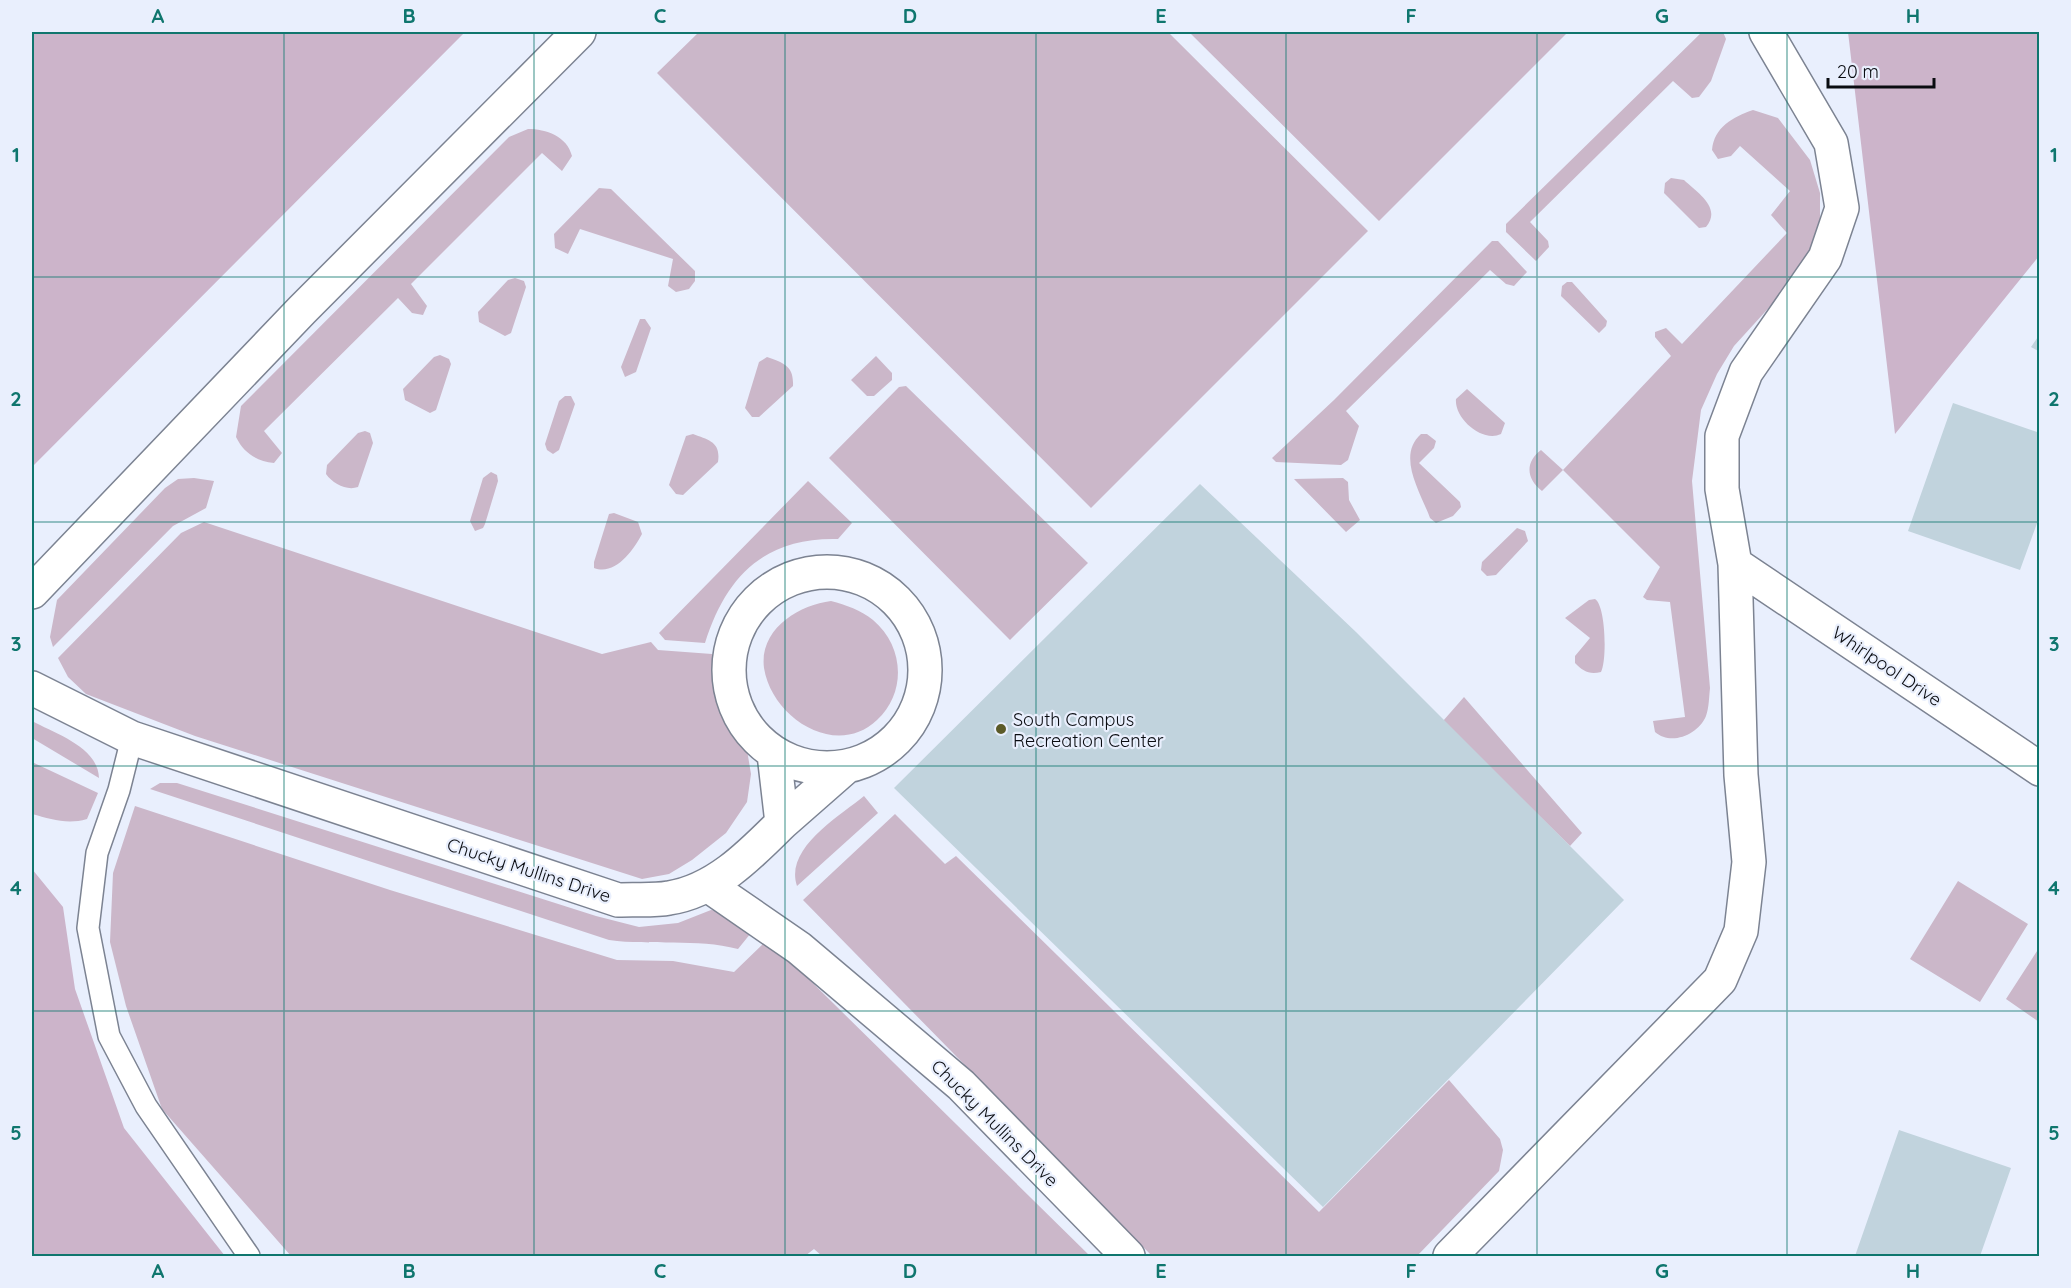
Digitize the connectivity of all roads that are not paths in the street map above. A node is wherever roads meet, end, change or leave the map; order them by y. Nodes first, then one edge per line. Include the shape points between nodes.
1 (579, 32) edge
2 (1766, 32) edge
3 (1735, 564) junction
4 (32, 592) edge
5 (32, 688) edge
6 (132, 738) junction
7 (774, 754) junction
8 (847, 766) junction
9 (2040, 769) edge
10 (782, 823) junction
11 (709, 886) junction
12 (249, 1257) edge
13 (1128, 1257) edge
14 (1450, 1257) edge

1 - 4 street via 302,310
2 - 3 street via 1831,143 1842,208 1825,258 1746,372 1722,436 1722,489
3 - 9 street, Whirlpool Drive
3 - 14 street via 1741,775 1749,862 1741,931 1720,980
5 - 6 street, Chucky Mullins Drive
6 - 11 street, Chucky Mullins Drive via 618,900 669,898
6 - 12 lane via 98,853 88,928 109,1036 146,1106
7 - 8 street via 805,767
7 - 8 street via 750,732 734,704 728,671 732,639 748,610 772,588 802,574 835,572 867,579 894,597 915,623 925,653 926,686 915,716 896,742 869,760
7 - 10 street
8 - 10 street
10 - 11 street
11 - 13 street, Chucky Mullins Drive via 799,948 961,1085

